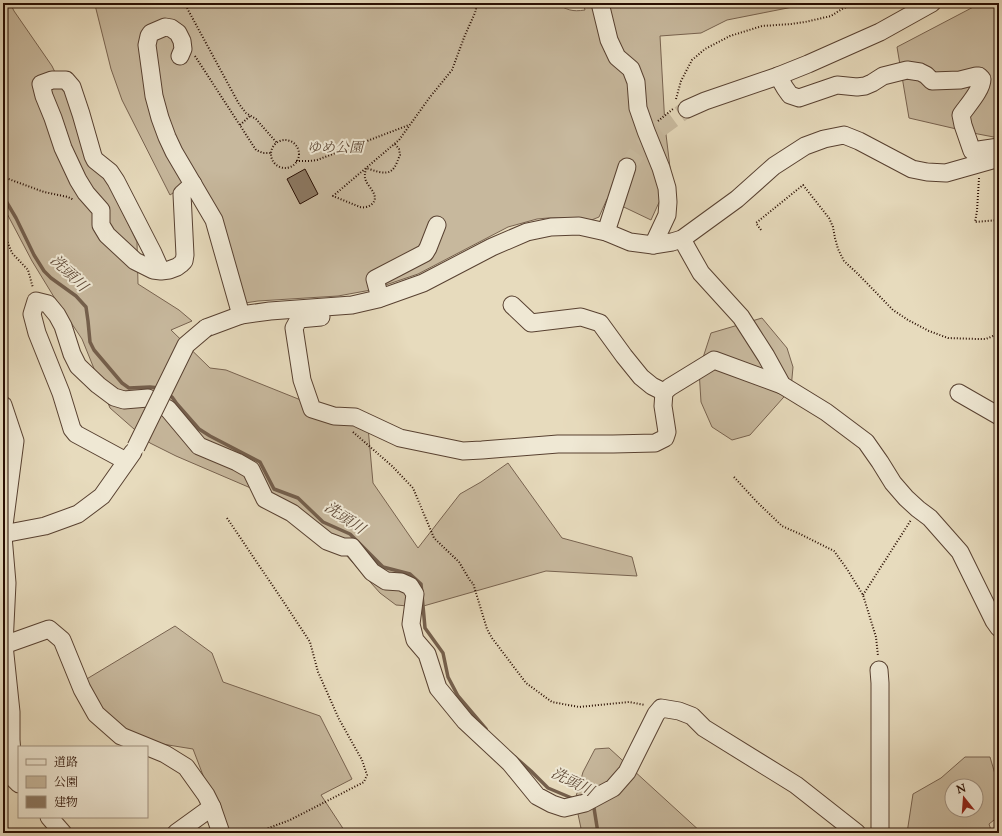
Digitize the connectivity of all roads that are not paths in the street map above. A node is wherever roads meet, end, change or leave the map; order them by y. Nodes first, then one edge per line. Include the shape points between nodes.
1 (932, 3) edge
2 (593, 4) edge
3 (181, 49) road end
4 (778, 76) junction
5 (679, 106) tunnel mouth
6 (999, 147) edge
7 (999, 158) edge
8 (626, 167) tunnel mouth
9 (193, 184) junction
10 (437, 225) dead end
11 (606, 232) junction
12 (682, 239) junction
13 (653, 245) junction
14 (161, 271) junction
15 (379, 299) junction
16 (512, 305) dead end
17 (241, 315) junction
18 (782, 385) junction
19 (664, 392) junction
20 (959, 393) dead end
21 (3, 405) edge
22 (999, 416) edge
23 (126, 461) junction
24 (3, 535) edge
25 (999, 628) edge
26 (4, 645) junction
27 (879, 670) road end
28 (145, 746) edge
29 (7, 747) edge
30 (148, 747) edge
31 (18, 783) edge
32 (212, 807) junction
33 (50, 818) edge
34 (63, 833) edge
35 (176, 833) edge
36 (221, 833) edge
37 (856, 833) edge
38 (880, 833) edge

1 - 4 street via 880,32
2 - 13 street via 618,57 630,69 636,82 638,108 668,188 667,215
3 - 9 street via 178,33 171,28 165,27 149,36 147,46 160,118 174,152
4 - 5 street
4 - 6 street via 790,95 799,98 837,85 865,86 883,76 907,70 920,72 932,81 979,76 982,83 961,115 963,125 972,150
7 - 12 street via 946,173 927,172 912,169 859,141 844,136 824,139 805,146 774,166 737,199
8 - 11 street
9 - 14 street via 182,194 184,260 177,267
9 - 17 street via 214,220
10 - 15 street via 425,253 375,279
11 - 13 street via 630,242
11 - 15 street via 579,226 551,227 526,232 424,283
12 - 13 street
12 - 18 street via 701,272 742,317
14 - 14 street via 135,261 101,226 101,210 78,180 63,148 41,84 52,80 66,80 72,87 93,156 116,181
15 - 17 street via 352,305 270,310
15 - 19 street via 371,313 299,319 294,328 302,380 312,409 334,416 355,417 400,438 463,451 558,444 655,443 665,438 667,432 663,406
16 - 19 street via 531,323 581,317 600,323 640,376
17 - 23 street, bridge via 206,328 186,345 136,447
18 - 19 street via 714,360
18 - 25 street via 826,412 866,442 892,483 930,518 960,552
20 - 22 street
21 - 24 street via 16,441
23 - 24 street via 102,496 78,514 45,526
23 - 37 street via 76,434 72,429 32,314 36,301 48,304 58,315 78,366 98,385 124,400 148,398 168,409 199,446 251,470 265,499 292,513 327,540 342,547 352,547 372,572 386,580 410,586 415,594 411,624 416,640 428,654 438,688 465,721 510,762 537,796 564,808 585,803 613,788 627,772 661,708 692,716 704,728 796,785
24 - 26 street via 7,583
26 - 28 street via 49,629 62,640 82,689 96,714 121,736
26 - 29 street via 11,712
27 - 38 street
29 - 31 street via 14,779
30 - 32 street via 186,767
32 - 35 street
32 - 36 street
33 - 34 street

